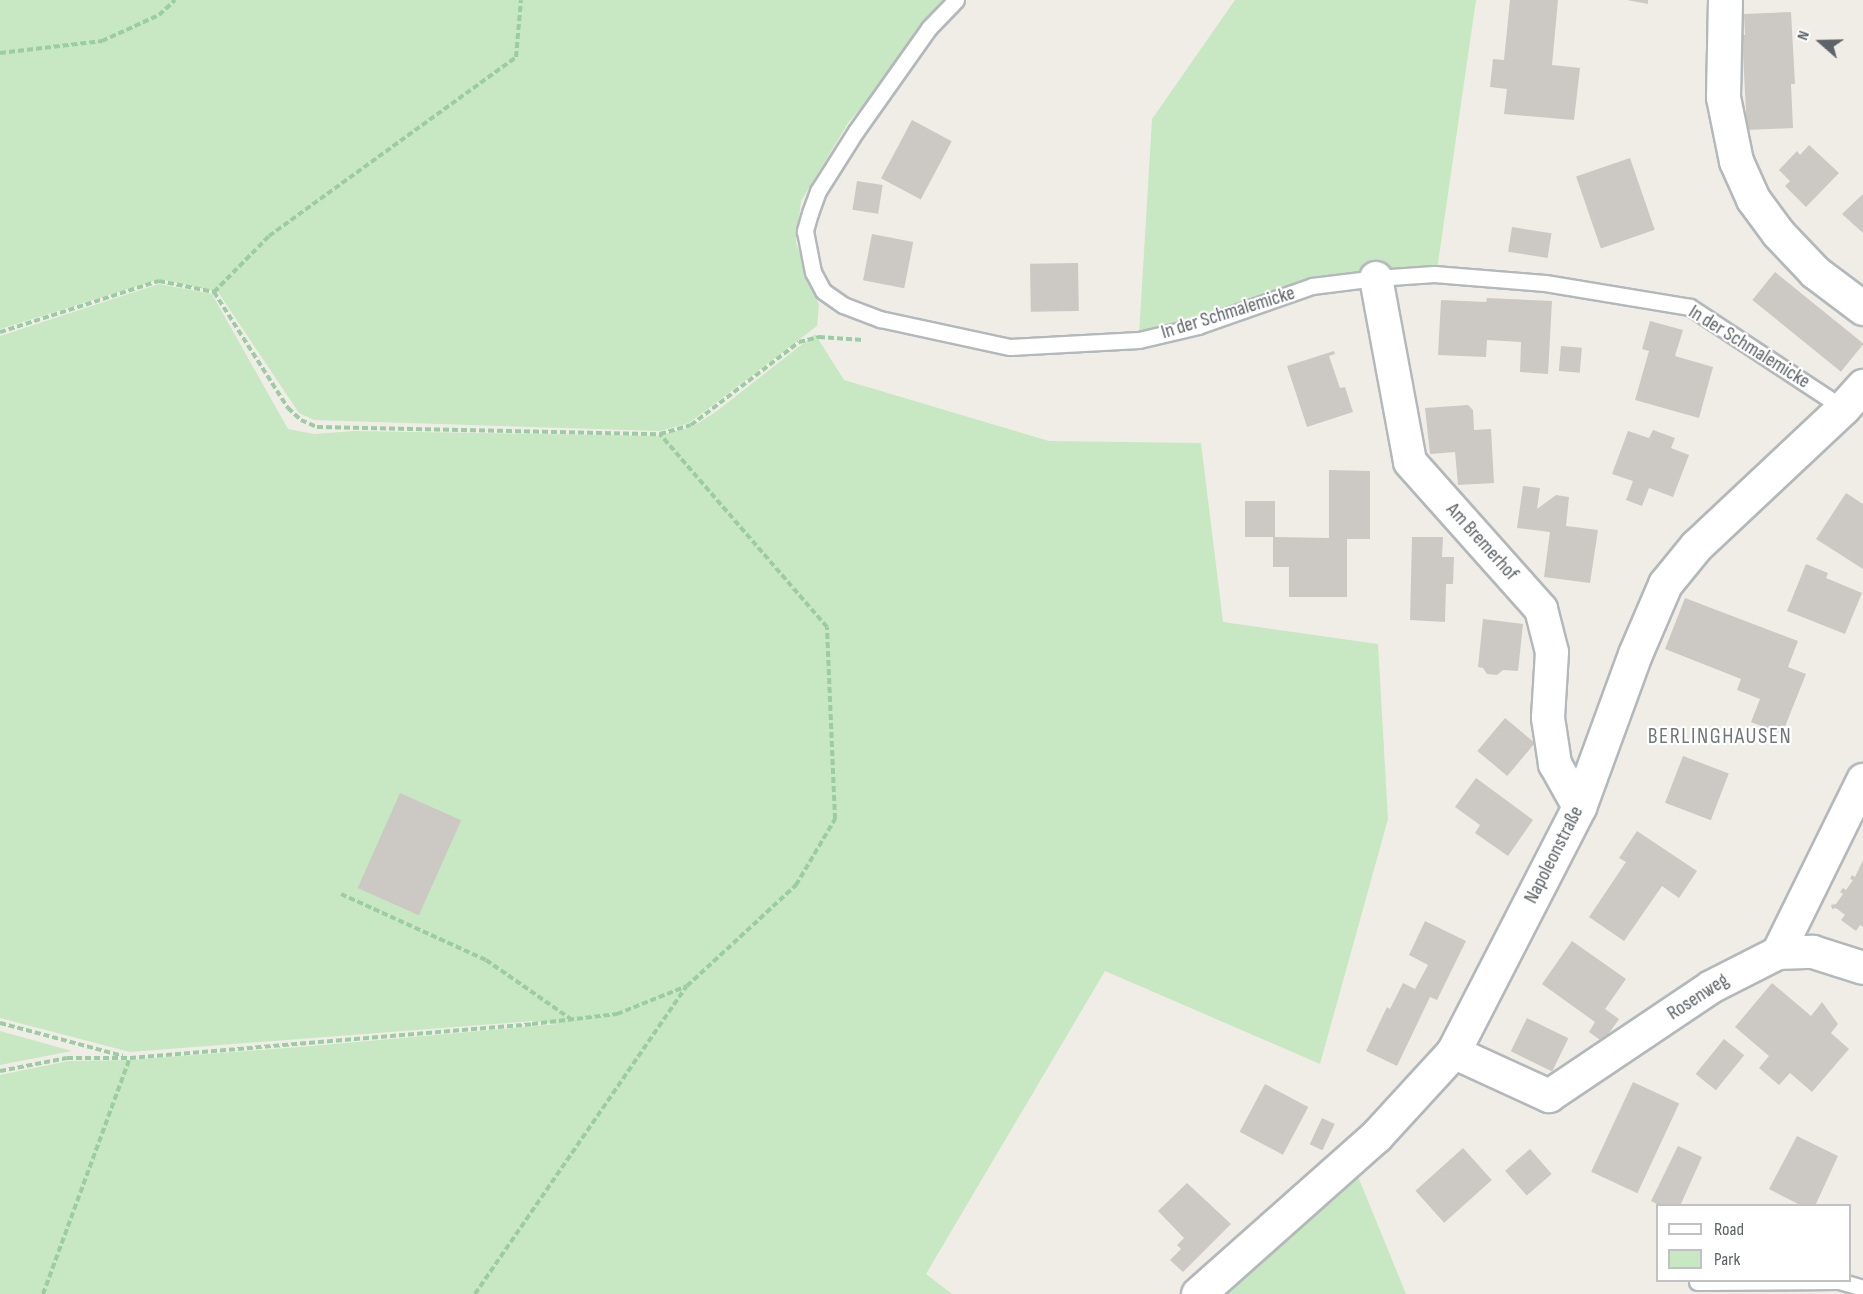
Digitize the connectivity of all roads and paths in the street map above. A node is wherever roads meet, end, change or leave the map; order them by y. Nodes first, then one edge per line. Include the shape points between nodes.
1 (175, 0) edge
2 (521, 0) edge
3 (956, 0) edge
4 (1725, 0) edge
5 (0, 53) edge
6 (1376, 278) junction
7 (214, 292) junction
8 (1863, 308) edge
9 (0, 332) edge
10 (866, 340) dead end
11 (1853, 397) edge
12 (660, 434) junction
13 (1863, 780) edge
14 (1580, 807) junction
15 (341, 894) dead end
16 (1778, 953) junction
17 (1863, 968) edge
18 (687, 986) junction
19 (571, 1020) junction
20 (0, 1023) edge
21 (1453, 1052) junction
22 (130, 1058) junction
23 (0, 1071) edge
24 (1842, 1282) edge
25 (1863, 1288) edge
26 (43, 1294) edge
27 (475, 1294) edge
28 (1198, 1294) edge

1 - 5 path via 159,15 102,41
2 - 7 path via 516,57 268,236
3 - 6 lane, In der Schmalemicke via 929,28 856,131 822,184 810,213 805,231 813,272 823,291 843,305 880,319 1010,347 1139,340 1198,326 1312,286
4 - 8 street via 1723,97 1736,161 1754,199 1778,233 1815,272
6 - 11 lane, In der Schmalemicke via 1434,274 1545,283 1690,307
6 - 14 street, Am Bremerhof via 1410,462 1541,609 1552,652 1548,718 1556,764
7 - 9 path via 159,281
7 - 12 path via 288,408 317,427
10 - 12 path via 819,337 799,342 691,425
11 - 14 street, Napoleonstraße via 1696,546 1665,584 1643,633
12 - 18 path via 827,627 836,819 796,885
13 - 16 street
14 - 21 street, Napoleonstraße
15 - 19 path via 486,960
16 - 17 street via 1813,952
16 - 21 street, Rosenweg via 1711,987 1549,1096
18 - 19 path via 617,1014
18 - 27 path
19 - 22 path
20 - 22 path
21 - 28 street, Napoleonstraße via 1376,1136
22 - 23 path via 67,1058
22 - 26 path
24 - 25 lane

